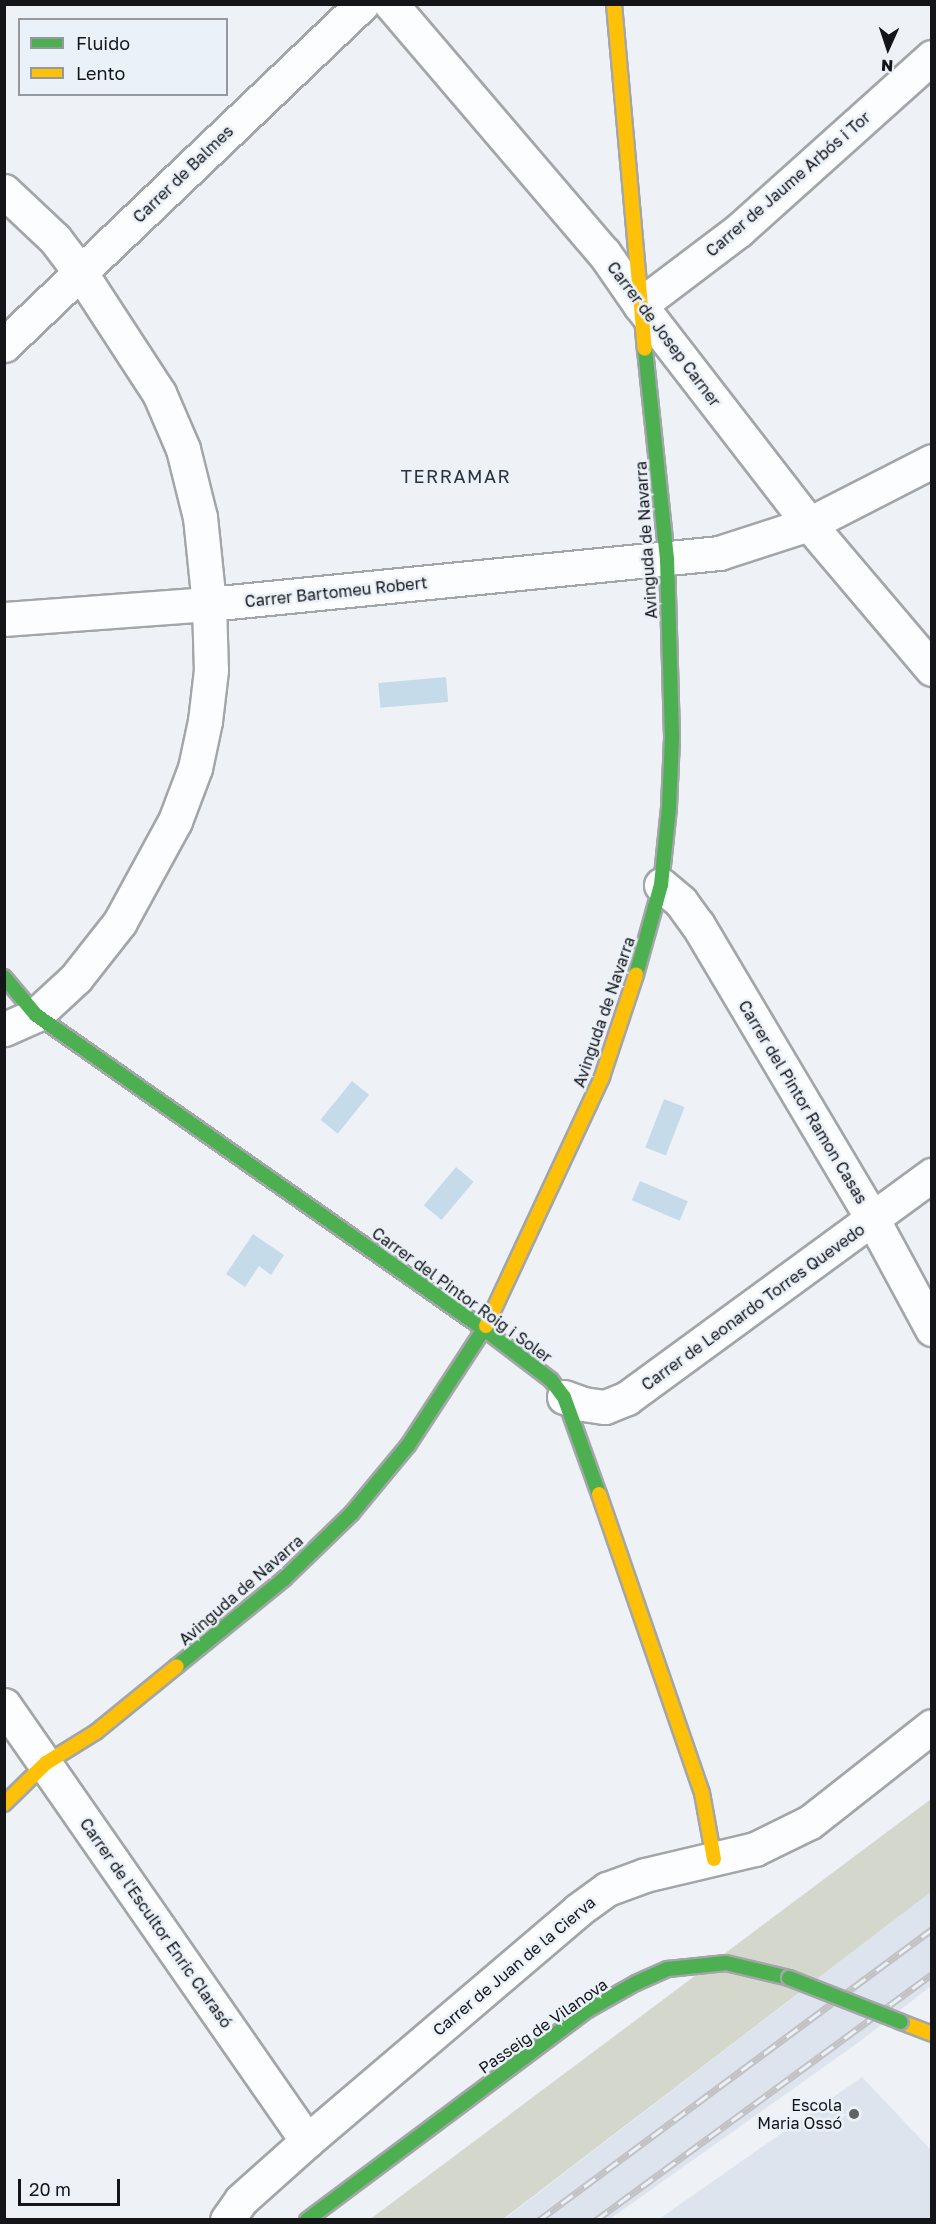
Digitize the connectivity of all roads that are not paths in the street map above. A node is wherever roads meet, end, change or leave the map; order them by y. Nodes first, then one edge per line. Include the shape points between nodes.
1 (362, 4) edge
2 (391, 4) edge
3 (614, 4) edge
4 (932, 57) edge
5 (4, 191) edge
6 (80, 272) junction
7 (640, 305) junction
8 (4, 345) edge
9 (932, 461) edge
10 (809, 524) junction
11 (668, 559) junction
12 (209, 604) junction
13 (4, 619) edge
14 (932, 669) edge
15 (661, 885) junction
16 (4, 977) edge
17 (36, 1015) junction
18 (4, 1029) edge
19 (932, 1175) edge
20 (873, 1220) junction
21 (484, 1329) junction
22 (932, 1329) edge
23 (564, 1397) junction
24 (4, 1705) edge
25 (932, 1726) edge
26 (46, 1762) junction
27 (4, 1804) edge
28 (714, 1859) junction
29 (932, 2034) edge
30 (307, 2141) junction
31 (227, 2220) edge
32 (307, 2220) edge

1 - 6 street, Carrer de Balmes
2 - 7 street, Carrer de Josep Carner via 604,253
3 - 7 street, Avinguda de Navarra
4 - 7 street, Carrer de Jaume Arbós i Tor via 739,230
5 - 6 street via 55,239
6 - 8 street, Carrer de Balmes
6 - 12 street via 159,393 183,449 200,517
7 - 10 street, Carrer de Josep Carner
7 - 11 street, Avinguda de Navarra
9 - 10 street, Carrer Bartomeu Robert
10 - 11 street, Carrer Bartomeu Robert via 719,553
10 - 14 street, Carrer de Josep Carner
11 - 12 street, Carrer Bartomeu Robert
11 - 15 street, Avinguda de Navarra via 672,737
12 - 13 street, Carrer Bartomeu Robert
12 - 17 street via 212,670 205,721 195,768 175,821 120,922 76,978
15 - 20 street, Carrer del Pintor Ramon Casas via 681,902 698,925
15 - 21 street, Avinguda de Navarra via 641,961 602,1077
16 - 17 street, Carrer del Pintor Roig i Soler
17 - 18 street
17 - 21 street, Carrer del Pintor Roig i Soler
19 - 20 street, Carrer de Leonardo Torres Quevedo
20 - 22 street, Carrer del Pintor Ramon Casas
20 - 23 street, Carrer de Leonardo Torres Quevedo via 627,1398 605,1407
21 - 23 street, Carrer del Pintor Roig i Soler via 551,1380
21 - 26 street, Avinguda de Navarra via 409,1443 335,1530 284,1580 105,1725
23 - 28 street, Carrer del Pintor Roig i Soler via 702,1793
24 - 26 street, Carrer de l'Escultor Enric Clarasó
25 - 28 street, Carrer de Juan de la Cierva via 810,1822 755,1850
26 - 27 street, Avinguda de Navarra
26 - 30 street, Carrer de l'Escultor Enric Clarasó
28 - 30 street, Carrer de Juan de la Cierva via 645,1875 607,1889
29 - 32 street, Passeig de Vilanova, bridge via 789,1978 726,1963 668,1969 588,2010
30 - 31 street, Carrer de Juan de la Cierva via 241,2200

